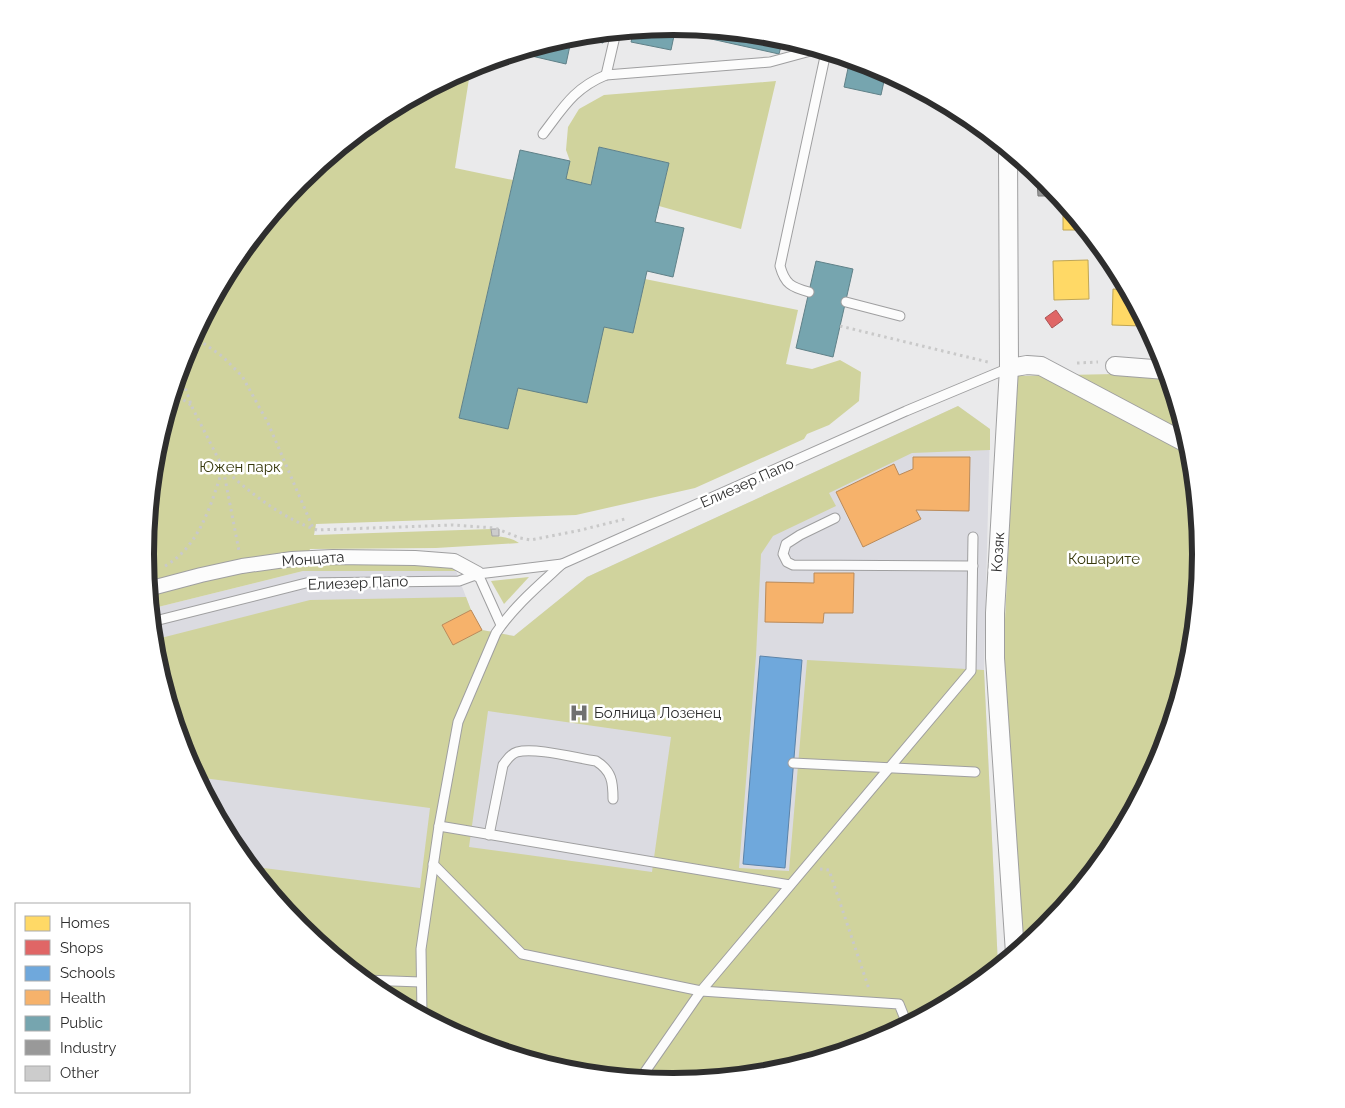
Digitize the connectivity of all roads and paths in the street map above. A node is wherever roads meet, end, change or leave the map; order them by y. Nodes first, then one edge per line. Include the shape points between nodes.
1 (615, 38) edge
2 (805, 53) edge
3 (825, 59) edge
4 (606, 75) junction
5 (543, 134) dead end
6 (1008, 158) edge
7 (809, 292) dead end
8 (846, 302) dead end
9 (900, 316) dead end
10 (840, 326) dead end
11 (200, 341) edge
12 (1074, 363) dead end
13 (1109, 364) joint
14 (982, 367) dead end
15 (1009, 368) junction
16 (1157, 369) edge
17 (183, 381) edge
18 (178, 396) edge
19 (192, 406) junction
20 (1179, 439) edge
21 (223, 468) junction
22 (632, 516) dead end
23 (834, 518) dead end
24 (313, 528) junction
25 (974, 537) dead end
26 (562, 564) junction
27 (242, 566) junction
28 (973, 566) junction
29 (162, 568) dead end
30 (478, 574) junction
31 (155, 587) edge
32 (158, 620) edge
33 (502, 625) junction
34 (794, 764) dead end
35 (889, 768) junction
36 (976, 772) dead end
37 (612, 799) dead end
38 (439, 826) junction
39 (489, 835) junction
40 (433, 864) junction
41 (805, 868) junction
42 (790, 885) junction
43 (1013, 945) edge
44 (376, 980) edge
45 (422, 982) junction
46 (701, 991) junction
47 (874, 1002) junction
48 (422, 1008) edge
49 (904, 1018) edge
50 (644, 1072) edge

1 - 4 lane
2 - 4 lane via 770,62
3 - 7 lane via 780,266 784,279
4 - 5 lane via 577,91
6 - 15 street, Козяк
8 - 9 lane
10 - 14 path via 991,363
11 - 24 path via 222,356 245,382 272,432
12 - 13 path
13 - 16 street
15 - 20 street via 1041,366
15 - 26 lane, Елиезер Папо
15 - 43 street, Козяк via 995,658
17 - 19 path
18 - 19 path
19 - 21 path
21 - 24 path via 271,506
21 - 27 path
21 - 29 path via 212,502 189,547
22 - 24 path via 531,540 487,527 453,525
23 - 28 lane via 786,544 784,554 787,562 794,565
25 - 28 lane
26 - 30 lane, Елиезер Папо
26 - 33 lane via 532,590
27 - 30 street, Монцата via 333,557 415,558 454,562
27 - 31 street, Монцата
28 - 35 lane via 971,670
30 - 32 lane, Елиезер Папо via 459,581 306,583
30 - 33 lane
33 - 38 lane via 458,722
34 - 35 lane
35 - 36 lane
35 - 41 lane
37 - 39 lane via 610,774 596,762 528,750 515,753 503,765
38 - 39 lane
38 - 40 lane
39 - 42 lane
40 - 45 lane via 421,949
40 - 46 lane via 522,954
41 - 42 lane
41 - 47 path via 829,870
42 - 46 lane
44 - 45 lane
45 - 48 lane
46 - 47 lane
46 - 50 lane
47 - 49 lane via 899,1004

